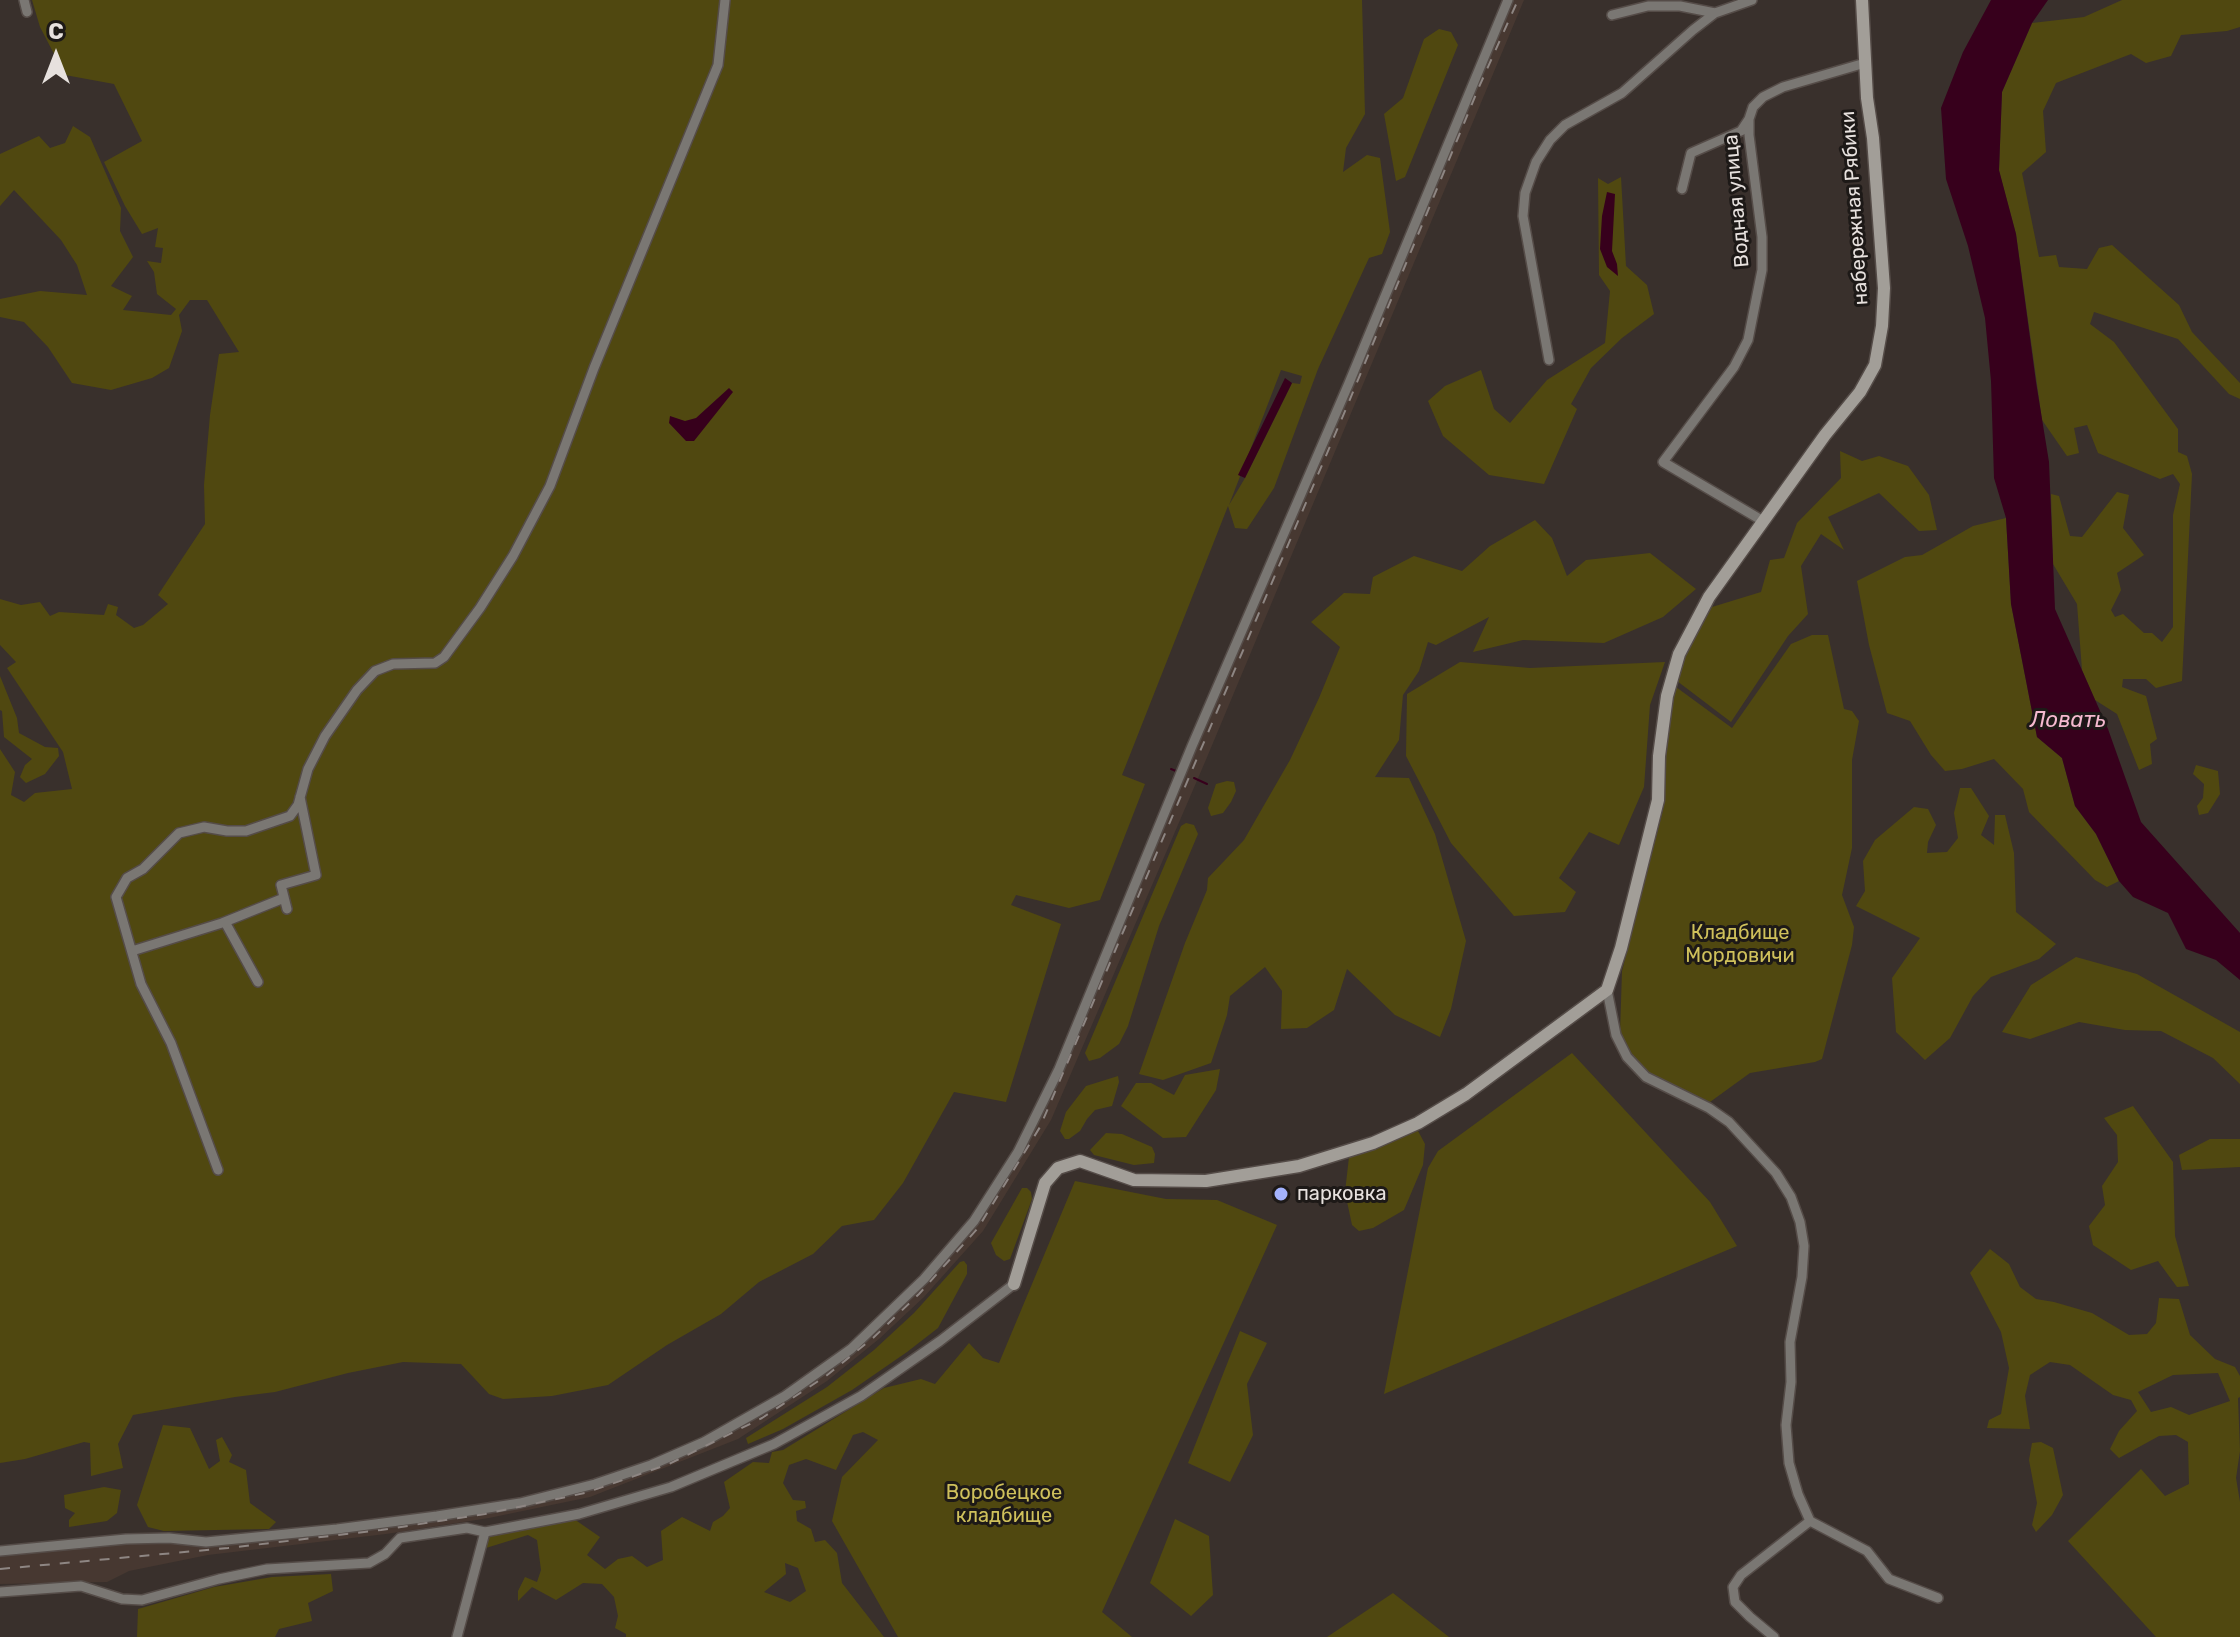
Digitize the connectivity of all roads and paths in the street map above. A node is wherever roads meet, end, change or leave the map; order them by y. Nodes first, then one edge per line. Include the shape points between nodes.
1 (24, 0) edge
2 (725, 0) edge
3 (1508, 0) edge
4 (1752, 0) edge
5 (1862, 0) edge
6 (27, 12) dead end
7 (1715, 13) junction
8 (1612, 15) dead end
9 (1865, 63) junction
10 (1749, 119) junction
11 (1682, 189) dead end
12 (1549, 360) dead end
13 (1763, 521) junction
14 (300, 797) junction
15 (225, 922) junction
16 (132, 951) junction
17 (258, 982) dead end
18 (1607, 990) junction
19 (218, 1170) dead end
20 (1014, 1284) joint
21 (1810, 1521) junction
22 (485, 1532) junction
23 (0, 1551) edge
24 (0, 1592) edge
25 (1938, 1598) dead end
26 (457, 1637) edge
27 (1774, 1637) edge

1 - 6 street
2 - 14 street via 718,65 550,486 513,556 444,657 435,663 393,664 375,671 357,690 325,736
3 - 23 street via 1059,1069 1018,1152 974,1221 924,1279 851,1349 785,1396 704,1442 595,1484 506,1505 337,1529 206,1542 126,1539
4 - 7 street
5 - 9 street, набережная Рябики
7 - 8 street via 1648,6
7 - 12 street via 1622,93 1565,125 1536,162 1523,216
9 - 10 street, Водная улица via 1783,87 1763,97
9 - 13 street, набережная Рябики via 1884,288 1875,365
10 - 11 street via 1741,131 1691,153
10 - 13 street, Водная улица via 1762,270 1748,340 1663,462
13 - 18 street, набережная Рябики via 1709,597 1679,654 1665,711 1658,800
14 - 15 street via 316,875 281,885 285,903
14 - 16 street via 290,816 246,831 204,827 179,833 127,878 116,897
15 - 16 street
15 - 17 street
16 - 19 street
18 - 20 street via 1466,1094 1373,1143 1299,1166 1206,1181 1134,1180 1080,1161 1058,1168 1045,1183
18 - 21 street via 1616,1035 1627,1057 1646,1077 1729,1122 1791,1197 1804,1246 1790,1342 1786,1425 1789,1463
20 - 22 street via 861,1396 774,1444 671,1487 579,1514
21 - 25 street via 1867,1551 1889,1579
21 - 27 street via 1733,1587 1735,1602
22 - 24 street via 467,1528 400,1538 369,1563 267,1569 142,1600 81,1586
22 - 26 street

